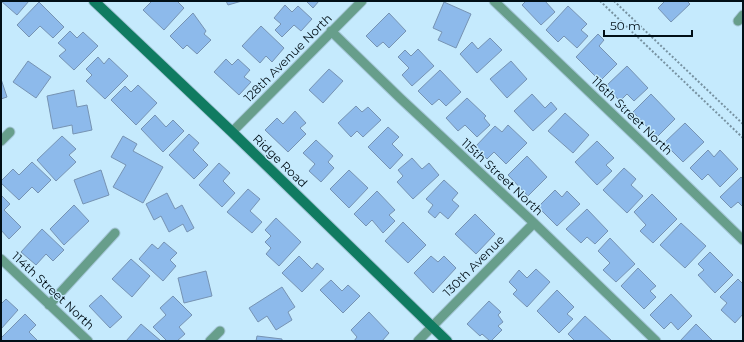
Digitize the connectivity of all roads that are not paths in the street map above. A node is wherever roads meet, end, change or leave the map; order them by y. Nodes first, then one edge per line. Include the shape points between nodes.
1 (94, 1) edge
2 (362, 1) edge
3 (494, 1) edge
4 (331, 31) junction
5 (10, 132) dead end
6 (232, 132) junction
7 (1, 141) edge
8 (534, 223) junction
9 (115, 233) dead end
10 (743, 240) edge
11 (1, 259) edge
12 (49, 305) junction
13 (432, 327) junction
14 (220, 331) dead end
15 (88, 341) edge
16 (210, 341) edge
17 (418, 341) edge
18 (447, 341) edge
19 (656, 341) edge

1 - 6 street, Ridge Road
2 - 4 street, 128th Avenue North
3 - 10 street, 116th Street North
4 - 6 street, 128th Avenue North
4 - 8 street, 115th Street North
5 - 7 street
6 - 13 street, Ridge Road
8 - 13 street, 130th Avenue
8 - 19 street, 115th Street North
9 - 12 street
11 - 12 street, 114th Street North
12 - 15 street, 114th Street North
13 - 17 street, 130th Avenue
13 - 18 street, Ridge Road
14 - 16 street

